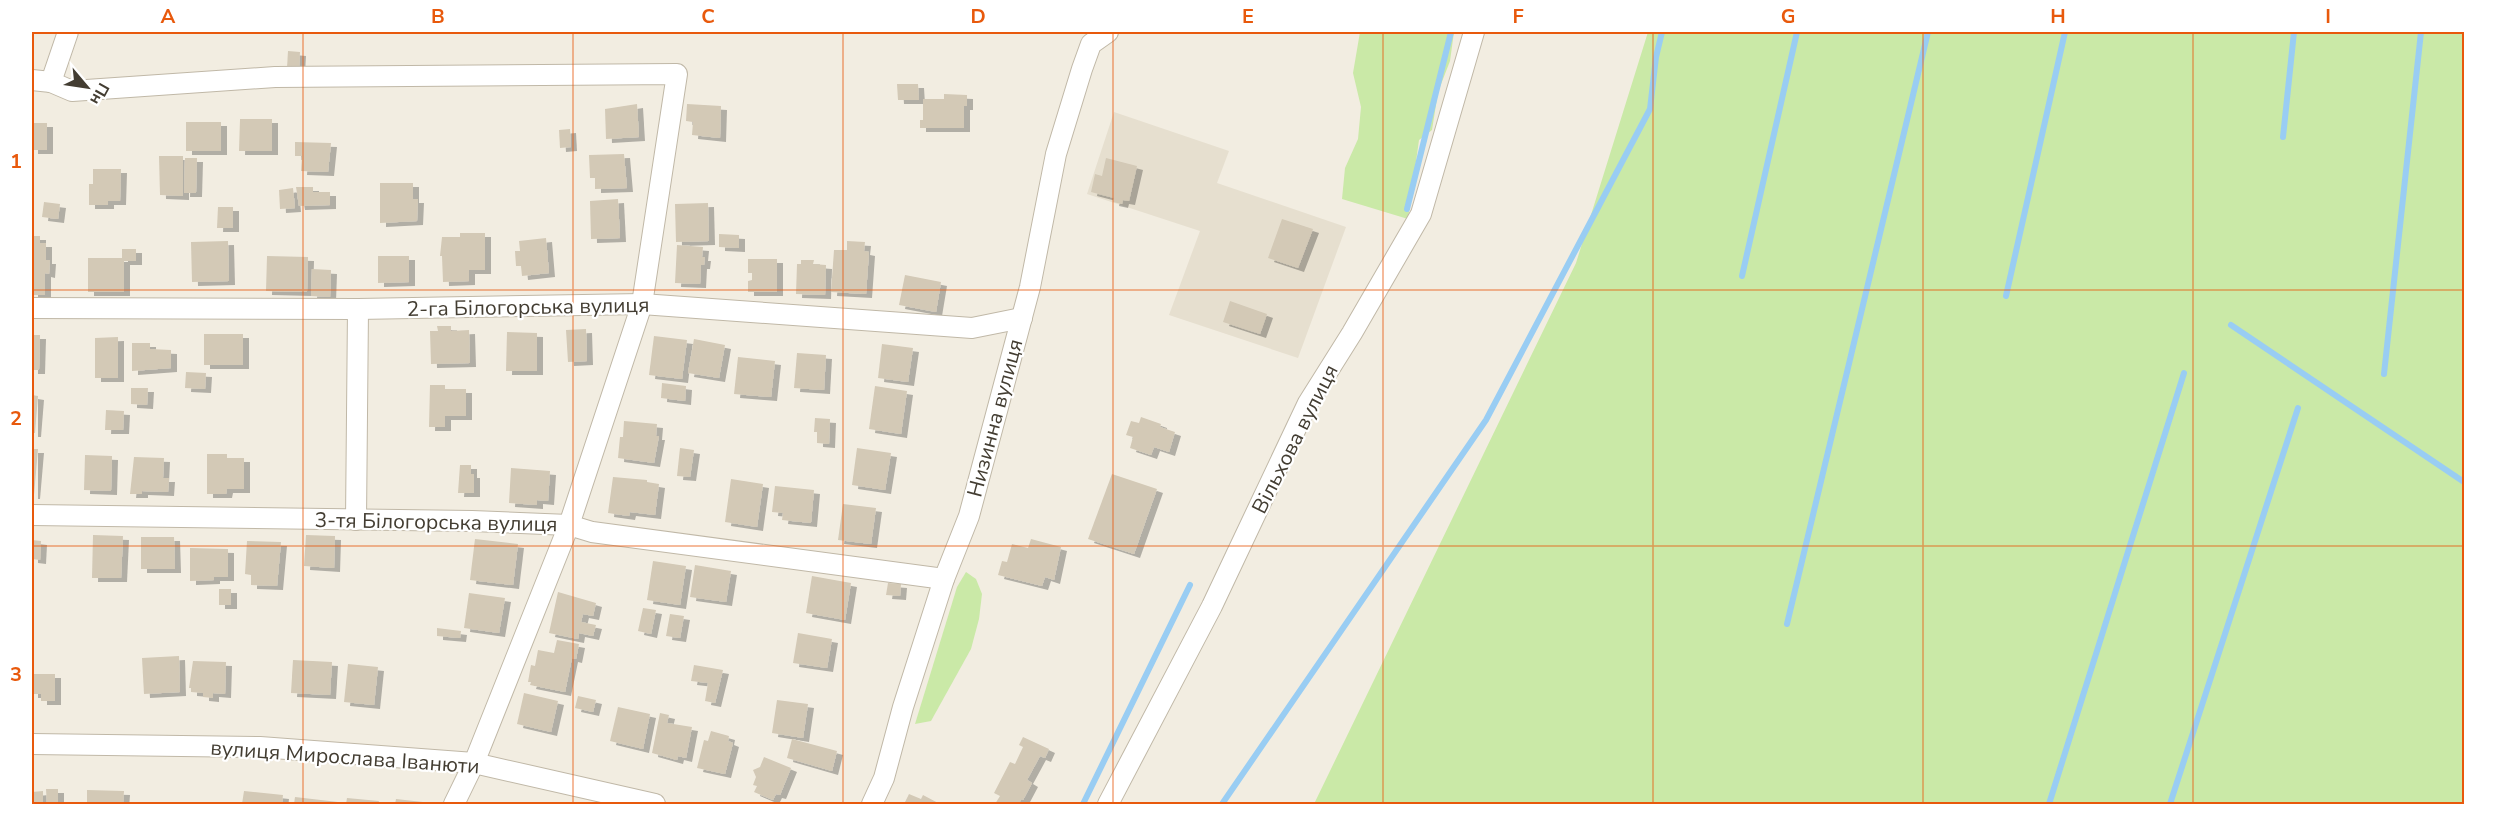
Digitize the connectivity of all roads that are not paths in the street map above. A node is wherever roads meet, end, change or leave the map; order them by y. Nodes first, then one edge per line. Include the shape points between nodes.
1 (68, 32) edge
2 (1108, 32) edge
3 (1474, 32) edge
4 (32, 80) edge
5 (51, 82) junction
6 (642, 304) junction
7 (32, 308) edge
8 (357, 309) junction
9 (1022, 318) junction
10 (32, 516) edge
11 (356, 520) junction
12 (569, 525) junction
13 (944, 579) junction
14 (32, 744) edge
15 (474, 763) junction
16 (454, 804) edge
17 (655, 804) edge
18 (872, 804) edge
19 (1108, 804) edge

1 - 5 street
2 - 9 street, Низинна вулиця via 1092,44 1056,154
3 - 19 street, Вільхова вулиця via 1420,214 1308,403 1212,606
4 - 5 street
5 - 6 street via 72,91 275,77 677,74
6 - 8 street, 2-га Білогорська вулиця
6 - 9 street, 2-га Білогорська вулиця via 972,328
6 - 12 street
7 - 8 street, 2-га Білогорська вулиця
8 - 11 street
9 - 13 street, Низинна вулиця via 969,516
10 - 11 street, 3-тя Білогорська вулиця
11 - 12 street, 3-тя Білогорська вулиця
12 - 13 street, 3-тя Білогорська вулиця via 592,532
12 - 15 street
13 - 18 street, Низинна вулиця via 884,778
14 - 15 street, вулиця Мирослава Іванюти via 260,747
15 - 16 street
15 - 17 street, вулиця Мирослава Іванюти

